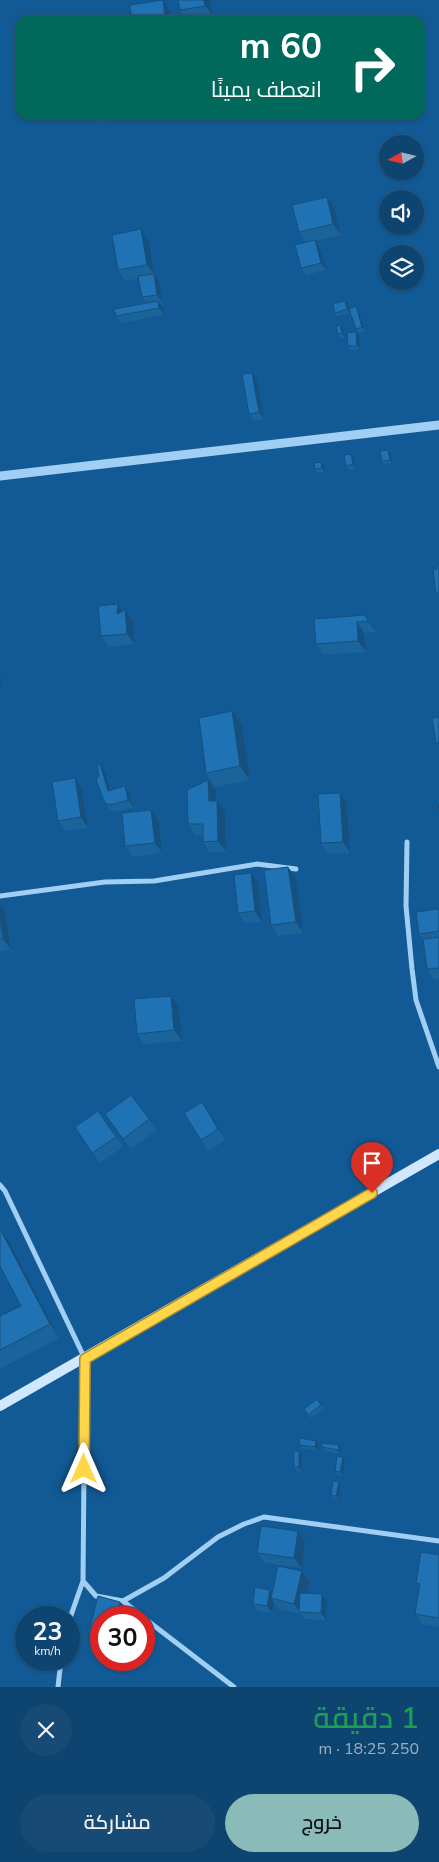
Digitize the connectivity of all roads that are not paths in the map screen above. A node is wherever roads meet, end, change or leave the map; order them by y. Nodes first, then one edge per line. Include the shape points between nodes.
1 (439, 425) edge
2 (0, 476) edge
3 (408, 842) dead end
4 (296, 869) dead end
5 (0, 896) edge
6 (439, 1067) edge
7 (439, 1154) edge
8 (0, 1185) edge
9 (85, 1359) junction
10 (0, 1406) edge
11 (439, 1541) edge
12 (83, 1581) junction
13 (123, 1602) junction
14 (74, 1606) edge
15 (128, 1606) edge
16 (155, 1626) edge
17 (60, 1671) edge
18 (58, 1687) edge
19 (234, 1687) edge

1 - 2 street
3 - 6 street via 406,906 416,1000
4 - 5 street via 257,864 154,881 105,882
7 - 9 main road
8 - 9 street
9 - 10 main road
9 - 12 street
11 - 13 street via 264,1516 218,1537 164,1578
12 - 13 street via 96,1596
12 - 14 street
13 - 15 street
16 - 19 street
17 - 18 street

